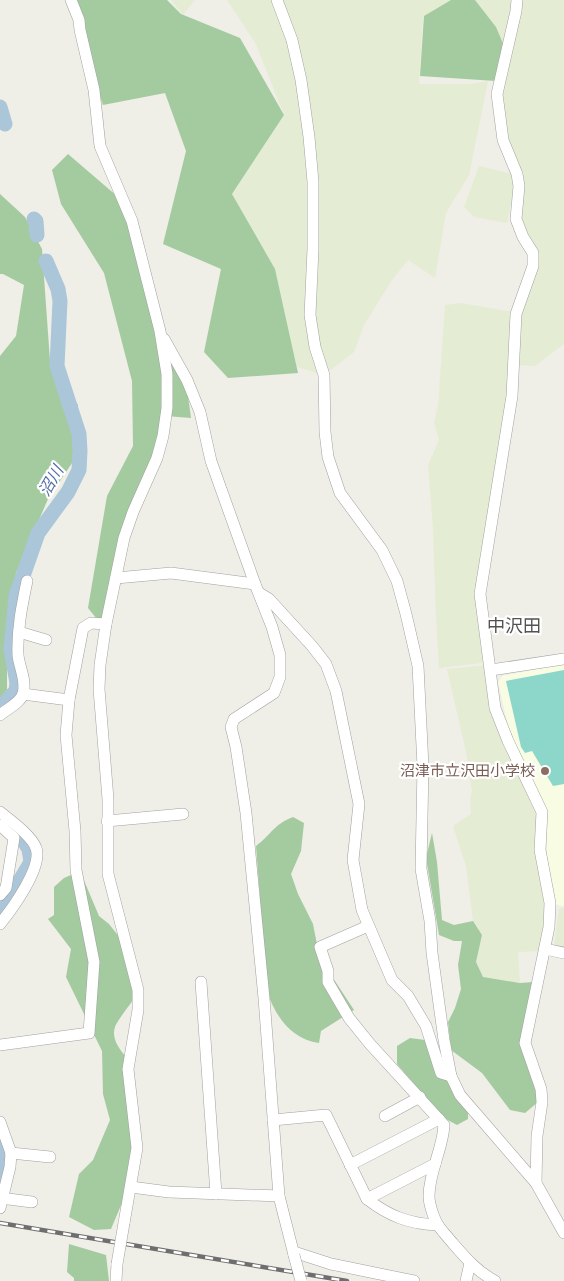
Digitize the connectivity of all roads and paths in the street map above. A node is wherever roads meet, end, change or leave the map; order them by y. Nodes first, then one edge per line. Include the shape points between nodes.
1 (72, 0) edge
2 (276, 0) edge
3 (517, 0) edge
4 (160, 331) junction
5 (116, 578) junction
6 (27, 580) dead end
7 (257, 588) junction
8 (106, 624) junction
9 (19, 632) junction
10 (46, 640) dead end
11 (564, 659) edge
12 (491, 670) junction
13 (23, 694) junction
14 (69, 700) junction
15 (0, 715) edge
16 (0, 812) edge
17 (184, 814) dead end
18 (107, 821) junction
19 (0, 825) edge
20 (4, 872) edge
21 (0, 895) edge
22 (0, 924) edge
23 (368, 926) junction
24 (545, 949) junction
25 (564, 954) edge
26 (201, 982) dead end
27 (0, 1045) edge
28 (451, 1076) junction
29 (420, 1097) junction
30 (385, 1116) dead end
31 (439, 1119) junction
32 (273, 1120) junction
33 (0, 1122) edge
34 (11, 1153) junction
35 (50, 1158) dead end
36 (435, 1164) junction
37 (350, 1165) junction
38 (4, 1166) edge
39 (536, 1183) junction
40 (131, 1187) junction
41 (216, 1194) junction
42 (279, 1196) junction
43 (367, 1199) junction
44 (1, 1202) edge
45 (32, 1202) dead end
46 (438, 1225) junction
47 (564, 1233) edge
48 (294, 1254) junction
49 (470, 1264) junction
50 (116, 1281) edge
51 (301, 1281) edge
52 (414, 1281) edge
53 (466, 1281) edge
54 (494, 1281) edge

1 - 4 street via 94,90 100,146 132,222
2 - 28 street via 292,40 309,137 313,191 310,315 324,375 328,457 340,493 382,550 397,581 418,666 423,766 421,869
3 - 12 street via 497,94 503,140 519,186 516,219 533,253 533,266 516,314 512,396 480,594
4 - 5 street via 167,374 163,436 124,538
4 - 7 street via 187,380 200,412 211,461
5 - 7 street via 171,573
5 - 8 street
6 - 9 street
7 - 23 street via 326,664 336,691 359,804 353,860
7 - 32 street via 280,655 280,677 274,693 234,719 231,727 246,813
8 - 14 street via 91,623 83,628
8 - 18 street via 99,689
9 - 10 street
9 - 13 street via 18,656
11 - 12 street
12 - 24 street via 495,708 542,812 540,850 550,903
13 - 14 street
13 - 15 street
14 - 27 street via 66,735 76,870 94,962 89,1033
16 - 22 street via 29,838 36,847 37,856 34,872
17 - 18 street
18 - 40 street via 108,874 138,990 138,1010 128,1069 137,1148
19 - 20 street via 14,838
20 - 21 street via 6,888
23 - 28 street via 392,980 408,996 426,1026 442,1073
23 - 29 street via 320,947 328,982 370,1044
24 - 25 street
24 - 39 street via 525,1043 541,1089
26 - 41 street
28 - 39 street via 460,1095
29 - 30 street
29 - 31 street
31 - 36 street via 444,1125 444,1138
31 - 37 street
32 - 37 street via 326,1116
32 - 42 street
33 - 34 street
34 - 35 street
34 - 38 street
36 - 43 street
36 - 46 street via 428,1197
37 - 43 street
38 - 44 street
39 - 47 street
40 - 41 street
40 - 50 street, bridge
41 - 42 street
42 - 48 street
43 - 46 street via 404,1221
44 - 45 street
46 - 49 street
48 - 51 street, bridge
48 - 52 street
49 - 53 street
49 - 54 street

